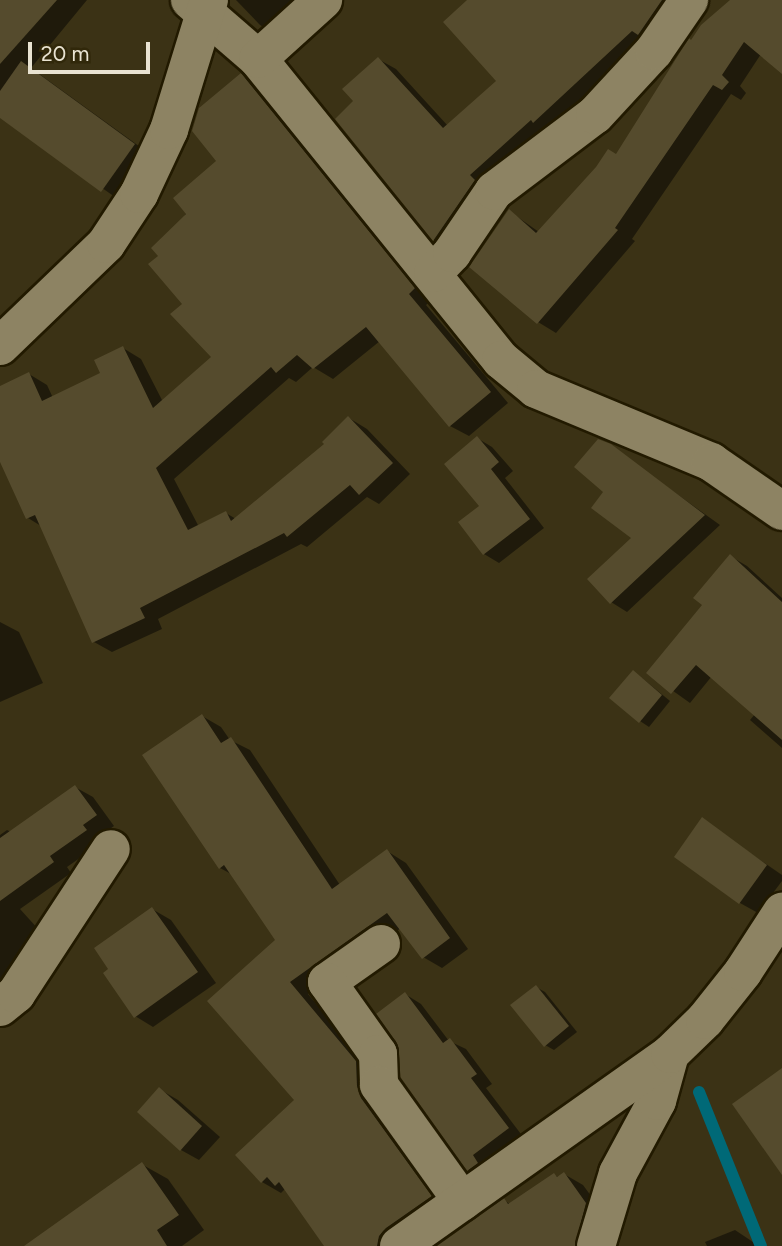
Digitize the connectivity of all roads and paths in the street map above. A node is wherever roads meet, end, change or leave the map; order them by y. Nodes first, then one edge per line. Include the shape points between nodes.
1 (323, 0) edge
2 (689, 0) edge
3 (202, 5) edge
4 (258, 59) junction
5 (433, 274) junction
6 (0, 346) edge
7 (782, 511) edge
8 (111, 849) dead end
9 (782, 912) edge
10 (381, 944) dead end
11 (0, 1007) edge
12 (670, 1054) junction
13 (462, 1201) junction
14 (399, 1246) edge
15 (596, 1246) edge

1 - 4 street
2 - 5 street via 654,51 595,115 494,191
3 - 4 street
3 - 6 street via 169,130 139,194 106,244
4 - 5 street
5 - 7 street via 501,360 536,389 711,462
8 - 11 street via 16,994
9 - 12 street via 743,972 705,1020
10 - 13 street via 327,982 378,1054 379,1085
12 - 13 street
12 - 15 street via 657,1101 618,1173
13 - 14 street

